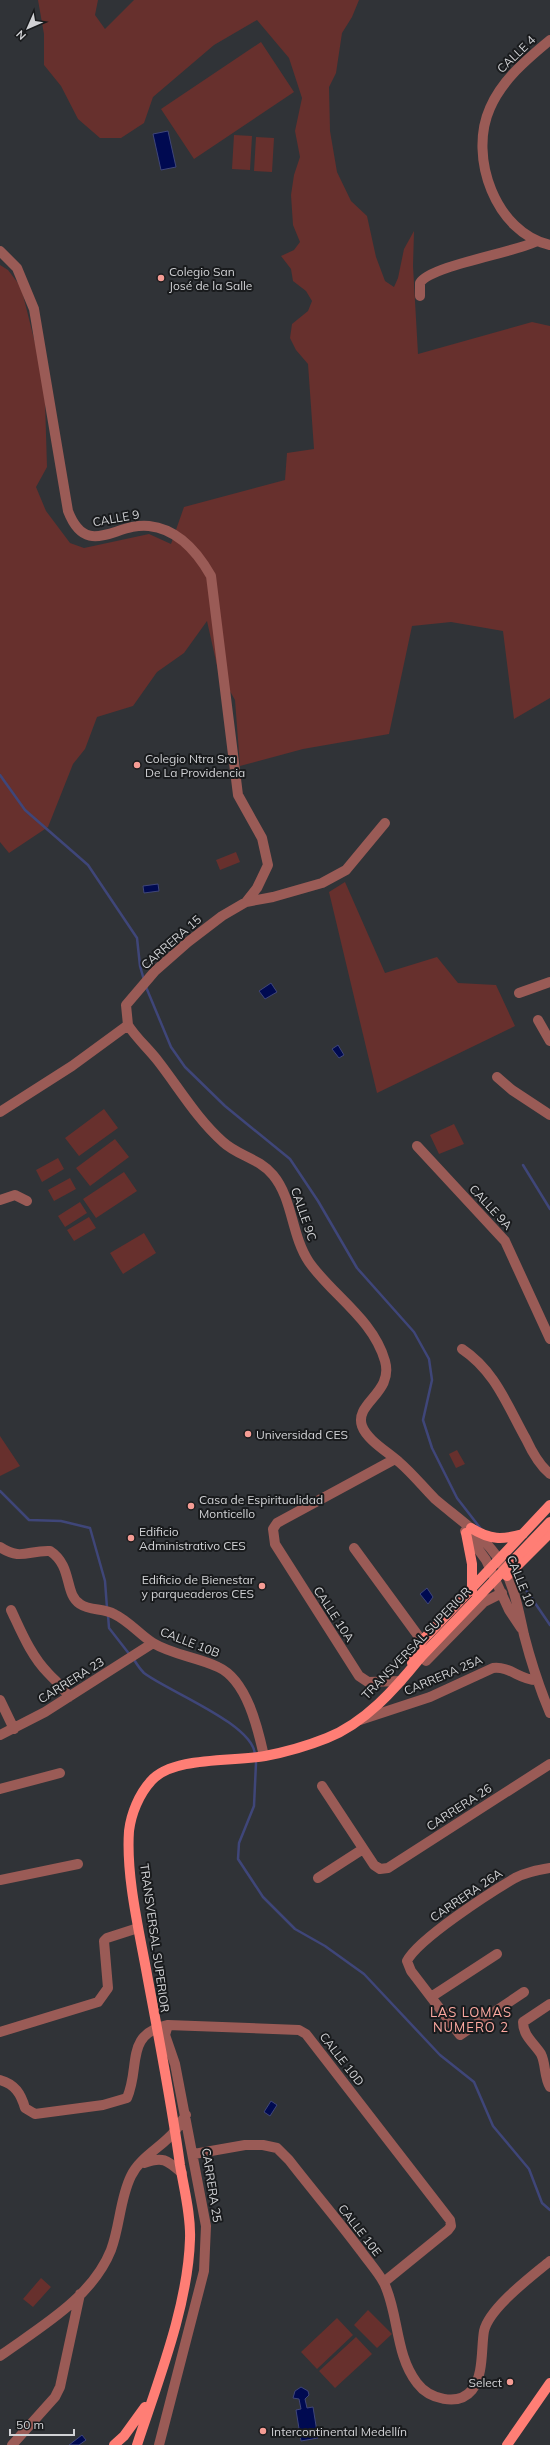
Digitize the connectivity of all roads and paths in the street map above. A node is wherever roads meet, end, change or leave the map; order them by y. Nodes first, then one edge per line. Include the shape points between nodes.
1 (550, 40) edge
2 (535, 242) junction
3 (550, 245) edge
4 (0, 251) edge
5 (420, 296) dead end
6 (385, 823) dead end
7 (246, 902) junction
8 (550, 982) edge
9 (519, 993) dead end
10 (538, 1020) dead end
11 (128, 1024) junction
12 (550, 1041) edge
13 (497, 1077) dead end
14 (0, 1112) edge
15 (550, 1115) edge
16 (417, 1146) dead end
17 (0, 1200) edge
18 (27, 1201) dead end
19 (550, 1340) edge
20 (462, 1349) dead end
21 (362, 1426) joint
22 (396, 1459) junction
23 (550, 1474) edge
24 (550, 1505) edge
25 (550, 1522) edge
26 (469, 1530) junction
27 (550, 1533) edge
28 (522, 1534) junction
29 (0, 1547) edge
30 (354, 1548) dead end
31 (500, 1560) junction
32 (491, 1569) junction
33 (508, 1576) junction
34 (472, 1591) junction
35 (502, 1593) junction
36 (10, 1610) dead end
37 (436, 1627) junction
38 (416, 1631) junction
39 (524, 1633) junction
40 (422, 1641) junction
41 (153, 1643) junction
42 (423, 1660) junction
43 (403, 1678) junction
44 (536, 1680) junction
45 (69, 1697) junction
46 (0, 1700) edge
47 (550, 1713) edge
48 (360, 1720) junction
49 (14, 1729) junction
50 (1, 1732) edge
51 (258, 1757) junction
52 (550, 1764) edge
53 (60, 1773) dead end
54 (322, 1786) dead end
55 (0, 1789) edge
56 (363, 1849) junction
57 (78, 1864) dead end
58 (550, 1868) edge
59 (318, 1878) dead end
60 (0, 1880) edge
61 (138, 1928) junction
62 (497, 1954) dead end
63 (524, 1992) dead end
64 (431, 1997) junction
65 (550, 2004) edge
66 (168, 2025) junction
67 (156, 2028) junction
68 (0, 2032) edge
69 (0, 2080) edge
70 (550, 2087) edge
71 (186, 2115) junction
72 (175, 2131) junction
73 (194, 2154) junction
74 (138, 2165) junction
75 (182, 2173) junction
76 (550, 2261) edge
77 (384, 2282) junction
78 (80, 2294) junction
79 (0, 2356) edge
80 (550, 2383) edge
81 (156, 2389) junction
82 (12, 2445) edge
83 (114, 2445) edge
84 (137, 2445) edge
85 (158, 2445) edge
86 (507, 2445) edge

1 - 2 street, CALLE 4 via 506,81 490,109 482,140 484,170 498,202 514,225
2 - 3 street, CALLE 4
2 - 5 street via 426,277 420,283
4 - 7 street, CALLE 9 via 17,268 34,309 68,511 76,526 88,536 96,537 138,526 150,526 169,532 200,556 211,576 238,795 262,838 268,865 257,888
6 - 7 street, CARRERA 15 via 346,870 328,880 273,897
7 - 11 street, CARRERA 15 via 222,916 155,971 126,1006
8 - 9 street
10 - 12 street
11 - 14 street via 78,1062
11 - 21 street, CALLE 9C via 206,1127 225,1145 250,1157 273,1175 281,1187 301,1248 319,1274 354,1310 376,1342 385,1361 386,1375 384,1385 361,1417
13 - 15 street
16 - 19 street, CALLE 9A via 505,1241
17 - 18 street via 15,1195
20 - 23 street via 489,1371 543,1469
21 - 22 street, CALLE 10 via 367,1434
22 - 26 street, CALLE 10
22 - 43 street, CALLE 10A via 274,1526 275,1544 359,1676 368,1682
24 - 28 main road
25 - 42 main road, TRANSVERSAL SUPERIOR, bridge
26 - 28 main road via 501,1539
26 - 31 street, CALLE 10
26 - 32 street, CALLE 10
26 - 34 main road
27 - 33 main road
28 - 31 main road
29 - 41 street, CALLE 10B via 10,1554 21,1556 50,1551 59,1556 64,1563 73,1597 79,1604 114,1613
30 - 38 street
31 - 32 main road
31 - 33 street, CALLE 10
32 - 34 main road
32 - 35 street, CALLE 10
33 - 39 street, CALLE 10
34 - 37 main road
35 - 39 street, CALLE 10 via 509,1610
35 - 42 street via 484,1602
36 - 45 street via 34,1654
37 - 38 street
37 - 40 main road
38 - 40 street
39 - 44 street, CALLE 10
40 - 43 main road
41 - 45 street, CARRERA 23
41 - 51 street, CALLE 10B via 220,1668 235,1683 252,1708
42 - 43 main road, TRANSVERSAL SUPERIOR
43 - 48 main road, TRANSVERSAL SUPERIOR
44 - 47 street, CALLE 10
44 - 48 street, CARRERA 25A via 528,1680 502,1667 493,1668 430,1697
45 - 49 street, CARRERA 23
46 - 49 street
48 - 51 main road, TRANSVERSAL SUPERIOR via 330,1737 300,1748
49 - 50 street, CARRERA 23
51 - 61 main road, TRANSVERSAL SUPERIOR via 197,1763 165,1770 152,1780 140,1796 129,1831
52 - 56 street, CARRERA 26 via 388,1868 380,1870
53 - 55 street
54 - 56 street
56 - 59 street
57 - 60 street
58 - 64 street, CARRERA 26A via 516,1877 412,1951 407,1961 410,1971
61 - 67 main road, TRANSVERSAL SUPERIOR
61 - 68 street via 104,1941 108,1988 98,2002
62 - 64 street
63 - 64 street via 460,2035
65 - 70 street via 523,2022 523,2031 541,2056 545,2079
66 - 67 street, CALLE 10D
66 - 71 street, CARRERA 25 via 165,2035 175,2064
66 - 77 street, CALLE 10D via 291,2028 306,2034 450,2220 451,2226 448,2230
67 - 69 street via 146,2033 138,2045 134,2057 132,2087 127,2098 118,2102 35,2114 25,2108 21,2095 9,2082
67 - 72 main road, TRANSVERSAL SUPERIOR
71 - 72 street
71 - 73 street, CARRERA 25
72 - 74 street
72 - 75 main road, TRANSVERSAL SUPERIOR
73 - 77 street, CALLE 10E via 245,2145 277,2148 290,2160
73 - 85 street, CARRERA 25 via 206,2226 204,2271
74 - 75 street via 156,2158 162,2159
74 - 78 street via 131,2176 108,2256
75 - 81 main road, TRANSVERSAL SUPERIOR via 190,2236 187,2276
76 - 77 street, CALLE 10E via 499,2307 489,2320 484,2330 476,2384 466,2396 448,2401 417,2384 404,2359
78 - 79 street via 60,2313
78 - 82 street via 60,2387 55,2397
80 - 86 main road
81 - 83 main road via 139,2417
81 - 84 main road, TRANSVERSAL SUPERIOR

